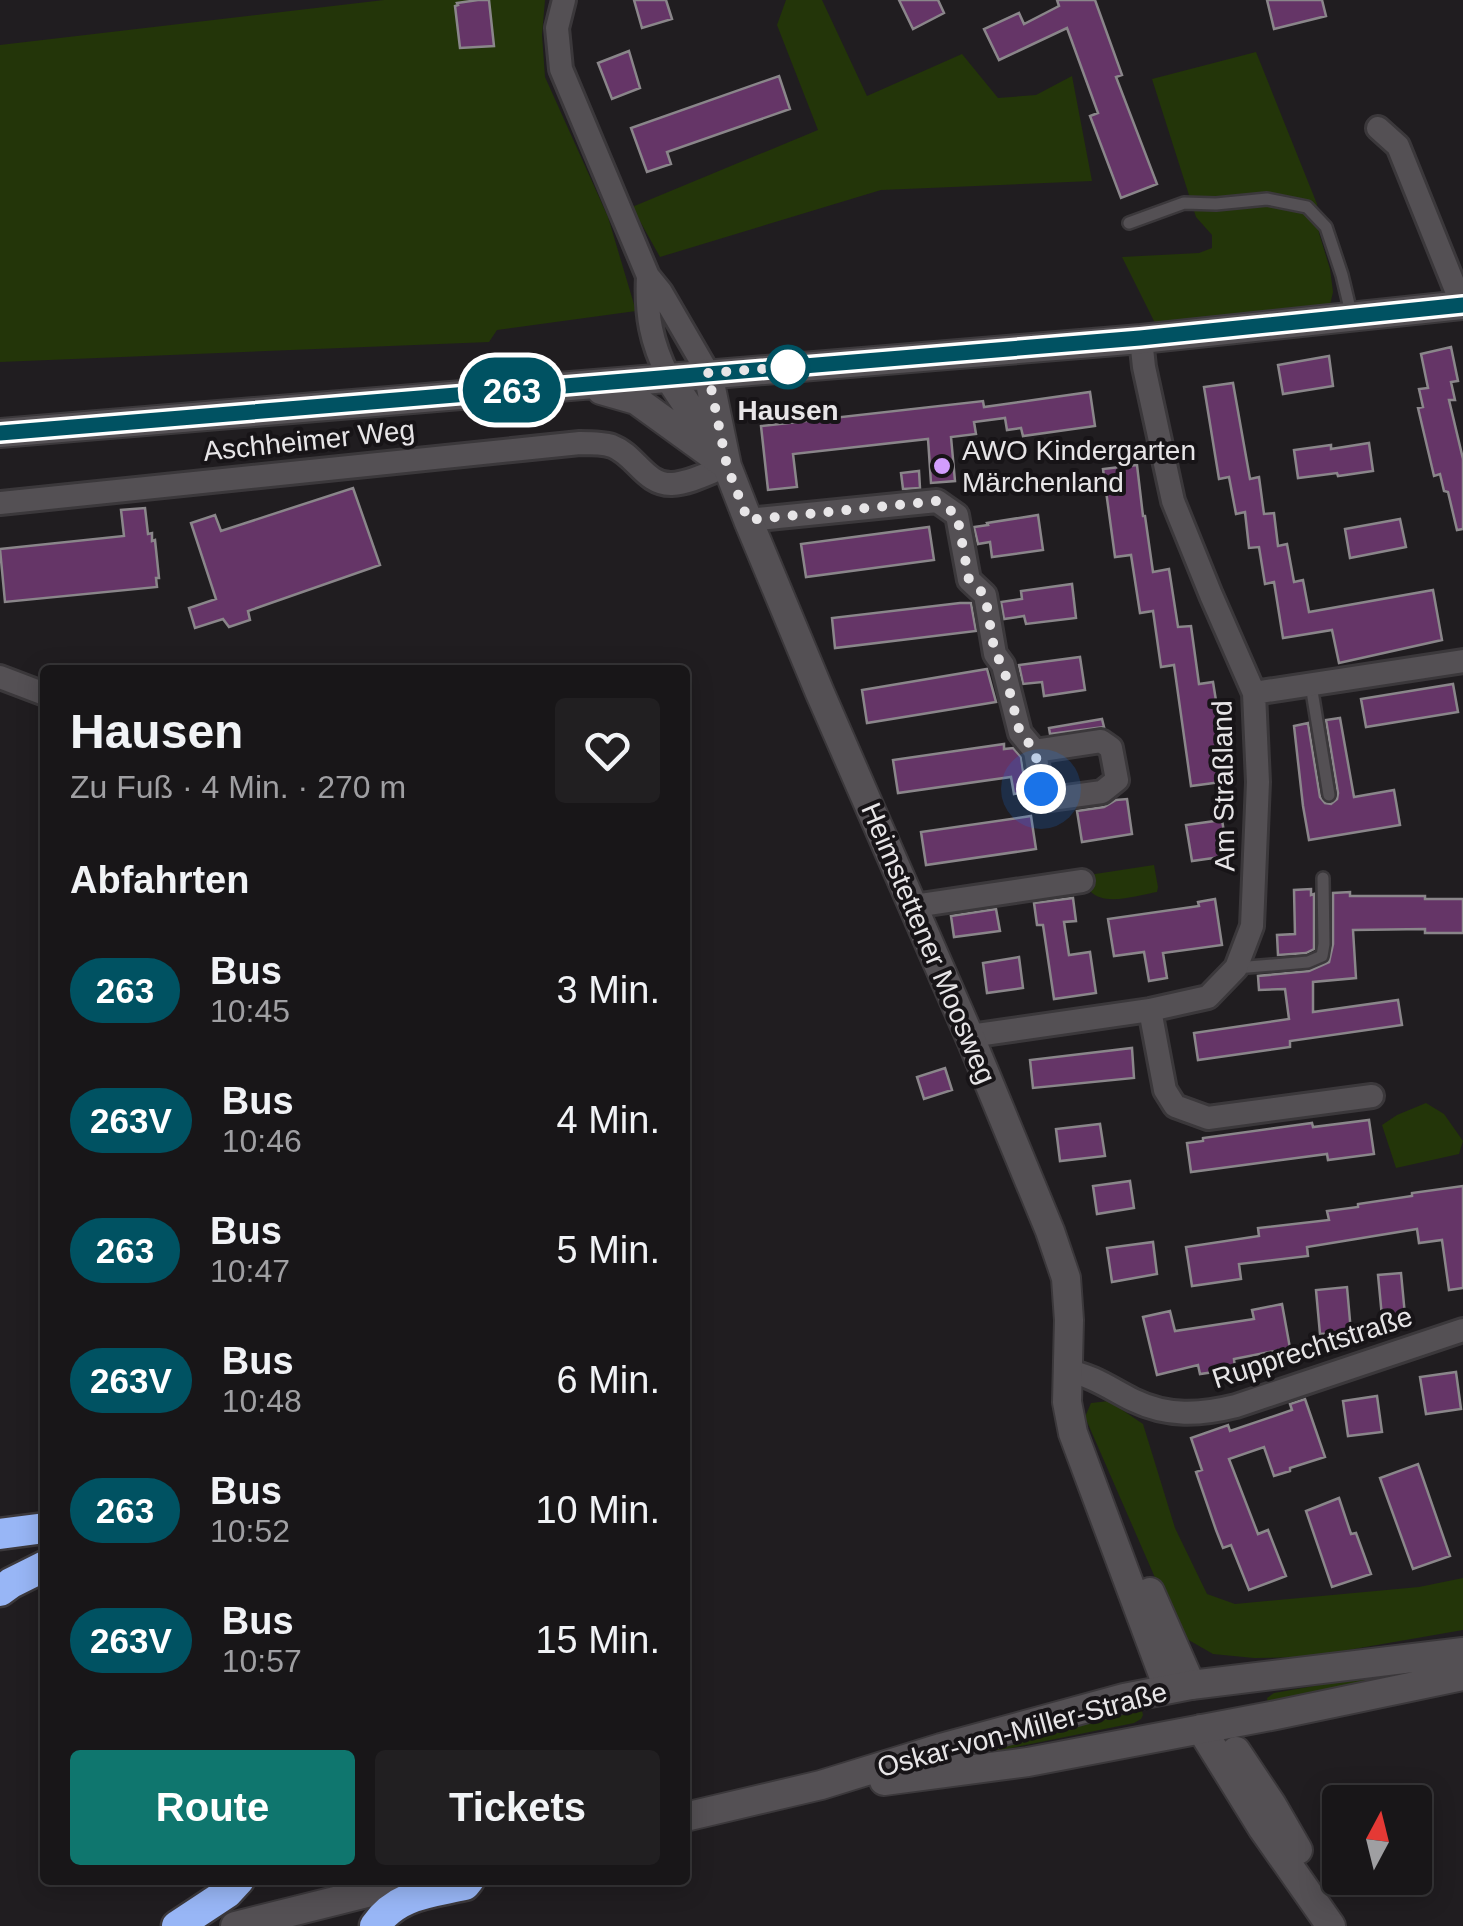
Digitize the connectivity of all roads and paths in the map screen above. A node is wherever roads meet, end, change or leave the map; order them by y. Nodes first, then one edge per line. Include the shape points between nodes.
1 (564, 0) edge
2 (1378, 128) dead end
3 (1129, 223) dead end
4 (648, 276) junction
5 (1462, 305) edge
6 (1352, 317) junction
7 (1140, 338) junction
8 (708, 373) junction
9 (668, 376) junction
10 (582, 384) junction
11 (0, 433) edge
12 (727, 466) junction
13 (0, 503) edge
14 (748, 520) junction
15 (1463, 660) edge
16 (0, 677) edge
17 (1311, 685) junction
18 (40, 692) edge
19 (1254, 693) junction
20 (1035, 750) dead end
21 (1329, 795) dead end
22 (1322, 878) dead end
23 (1082, 881) dead end
24 (914, 906) junction
25 (1236, 968) junction
26 (1150, 1010) junction
27 (970, 1036) junction
28 (1372, 1096) dead end
29 (1463, 1330) edge
30 (1067, 1371) junction
31 (40, 1529) edge
32 (0, 1534) edge
33 (40, 1568) edge
34 (0, 1591) edge
35 (1463, 1652) edge
36 (1463, 1676) edge
37 (1179, 1687) junction
38 (1211, 1727) junction
39 (821, 1785) junction
40 (690, 1816) edge
41 (234, 1885) edge
42 (400, 1885) edge
43 (465, 1885) edge
44 (178, 1926) edge
45 (235, 1926) edge
46 (376, 1926) edge
47 (1331, 1926) edge
48 (1339, 1926) edge

1 - 4 street via 557,28 561,69
2 - 5 street via 1398,146
3 - 6 lane via 1184,203 1267,199 1307,207 1326,227
4 - 8 street
4 - 9 street via 654,348
5 - 6 street
6 - 7 street
7 - 8 street
7 - 19 street, Am Straßland via 1173,501
8 - 9 street
8 - 12 street, Heimstettener Moosweg
9 - 10 street
9 - 12 street, Heimstettener Moosweg
10 - 11 street
10 - 12 street via 636,400
12 - 13 street, Aschheimer Weg via 673,484 653,481 611,446 580,442
12 - 14 street, Heimstettener Moosweg
14 - 20 street via 937,501 957,515 969,580 985,595 1020,733
14 - 24 street, Heimstettener Moosweg
15 - 17 street
16 - 18 street
17 - 19 street
17 - 21 lane
19 - 25 street, Am Straßland via 1252,926
22 - 25 lane via 1322,956
23 - 24 street
24 - 27 street, Heimstettener Moosweg
25 - 26 street via 1208,997
26 - 27 street
26 - 28 street via 1165,1090 1175,1106 1208,1118
27 - 30 street, Heimstettener Moosweg via 1066,1278
29 - 30 street, Rupprechtstraße via 1201,1414 1154,1408
30 - 37 street, Heimstettener Moosweg via 1073,1433
31 - 32 highway
33 - 34 highway
35 - 37 street, Oskar-von-Miller-Straße
36 - 38 street, Oskar-von-Miller-Straße
37 - 38 street, Heimstettener Moosweg
37 - 39 street, Oskar-von-Miller-Straße
38 - 39 street, Oskar-von-Miller-Straße via 1028,1762
38 - 47 street via 1263,1829
38 - 48 street via 1272,1805
39 - 40 street, Oskar-von-Miller-Straße
41 - 44 highway
42 - 45 street
43 - 46 highway via 408,1898

